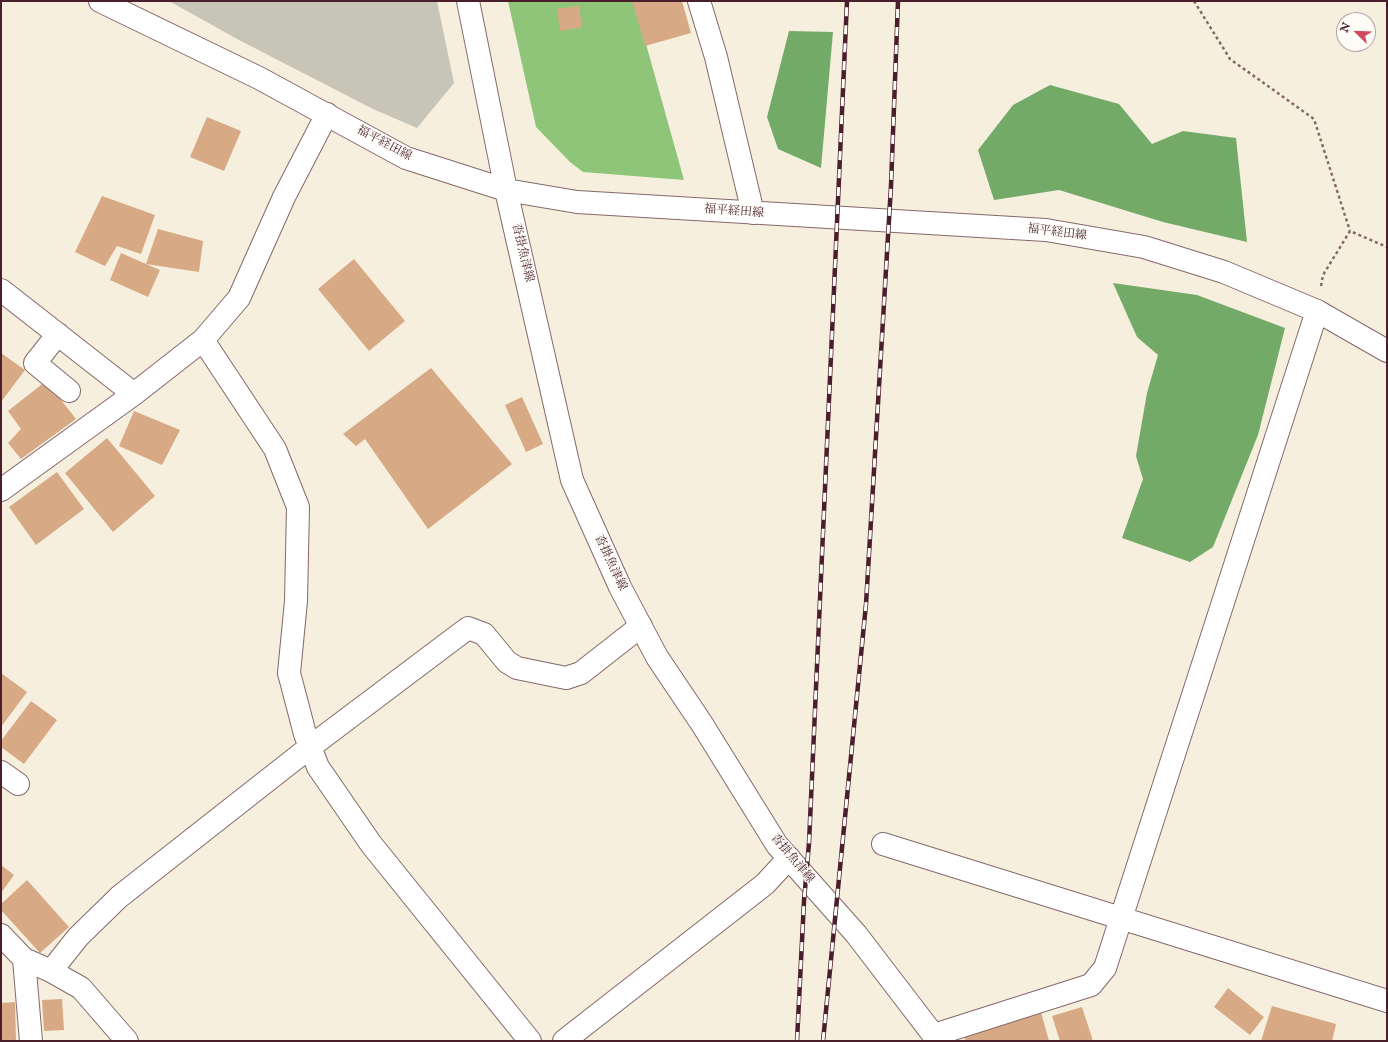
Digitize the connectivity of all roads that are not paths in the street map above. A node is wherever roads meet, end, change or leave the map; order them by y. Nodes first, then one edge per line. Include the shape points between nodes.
1 (100, 1) edge
2 (468, 1) edge
3 (699, 1) edge
4 (327, 114) junction
5 (506, 190) junction
6 (753, 213) junction
7 (1, 290) edge
8 (1317, 311) junction
9 (58, 334) junction
10 (203, 340) junction
11 (1387, 351) edge
12 (69, 391) dead end
13 (134, 394) junction
14 (1, 490) edge
15 (640, 626) junction
16 (310, 747) junction
17 (883, 844) dead end
18 (789, 858) junction
19 (1120, 917) junction
20 (1, 935) edge
21 (24, 959) junction
22 (51, 971) junction
23 (1387, 1001) edge
24 (936, 1038) edge
25 (31, 1041) edge
26 (127, 1041) edge
27 (530, 1041) edge
28 (564, 1041) edge

1 - 4 street, 福平経田線 via 186,41
2 - 5 street, 沓掛魚津線
3 - 6 street via 716,57
4 - 5 street, 福平経田線 via 406,158
4 - 10 street via 284,197 239,298
5 - 6 street, 福平経田線 via 577,202
5 - 15 street, 沓掛魚津線 via 572,480
6 - 8 street, 福平経田線 via 1046,230 1144,247 1224,272
7 - 9 street
8 - 11 street, 福平経田線
8 - 19 street
9 - 12 street via 35,363
9 - 13 street
10 - 13 street
10 - 16 street via 275,449 298,507 296,601 289,674
13 - 14 street
15 - 16 street via 581,673 566,678 517,668 507,662 484,634 468,628
15 - 18 street, 沓掛魚津線 via 657,657 777,845
16 - 22 street via 119,897 78,937
16 - 27 street via 318,767 371,844
17 - 19 street
18 - 24 street, 沓掛魚津線 via 856,934
18 - 28 street via 765,884
19 - 23 street
19 - 24 street via 1105,968 1091,985
20 - 21 street
21 - 22 street
21 - 25 street
22 - 26 street via 81,988

